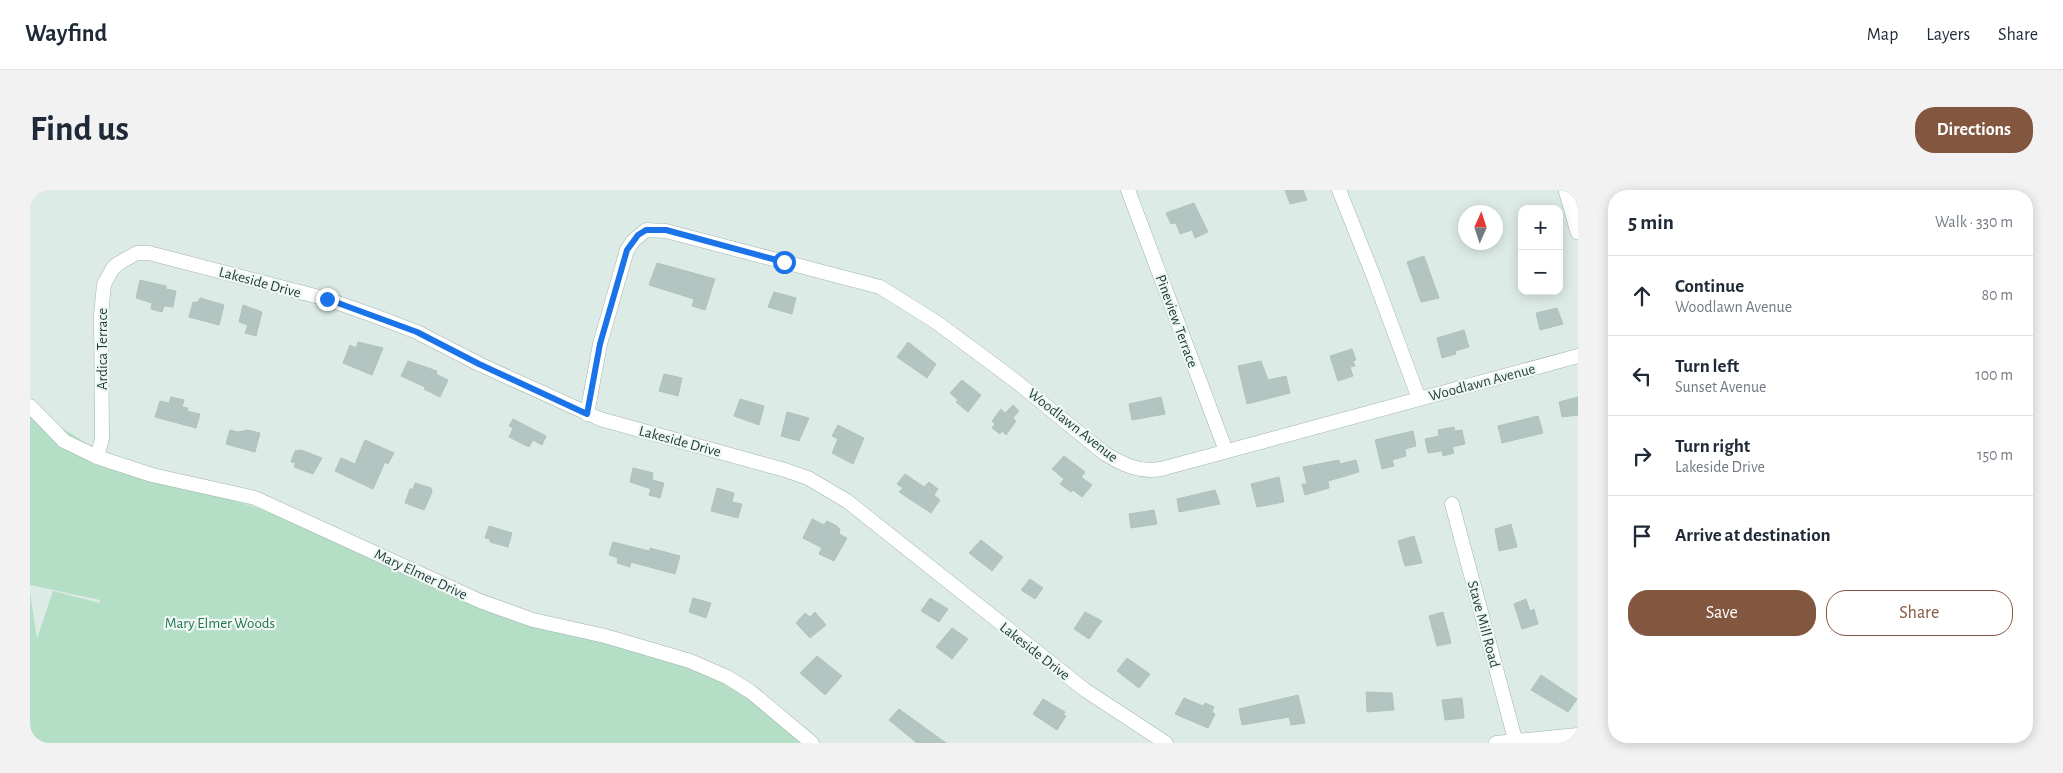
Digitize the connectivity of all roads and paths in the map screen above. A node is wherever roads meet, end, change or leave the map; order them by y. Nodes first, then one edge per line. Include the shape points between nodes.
1 (1128, 190) edge
2 (1339, 190) edge
3 (1566, 190) edge
4 (1578, 232) edge
5 (134, 254) joint
6 (1578, 356) edge
7 (1419, 399) junction
8 (30, 406) edge
9 (587, 414) junction
10 (1226, 451) junction
11 (97, 457) junction
12 (1452, 504) dead end
13 (1578, 735) edge
14 (1516, 742) edge
15 (812, 743) edge
16 (1166, 743) edge
17 (1496, 743) edge

1 - 10 street, Pineview Terrace
2 - 7 street
3 - 4 main road
5 - 9 street, Lakeside Drive via 149,253 194,263 327,299 417,332
5 - 11 street, Ardica Terrace via 113,268 104,284 101,315 102,439
6 - 7 street, Woodlawn Avenue
7 - 10 street, Woodlawn Avenue
8 - 11 street, Mary Elmer Drive via 64,441
9 - 10 street, Woodlawn Avenue via 600,344 627,250 638,235 650,230 666,230 880,287 936,322 1013,379 1104,453 1132,467 1152,471
9 - 16 street, Lakeside Drive via 785,470 826,488 1085,690
11 - 15 street, Mary Elmer Drive via 152,475 255,498 480,601 533,620 606,636 690,661 751,692
12 - 14 street, Stave Mill Road
13 - 14 street
14 - 17 street

